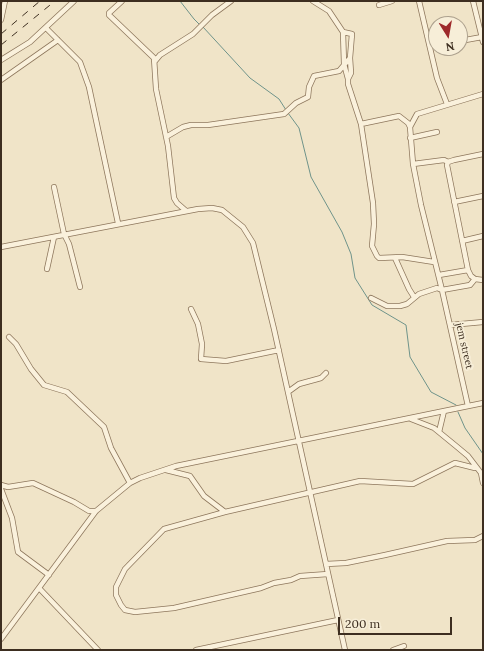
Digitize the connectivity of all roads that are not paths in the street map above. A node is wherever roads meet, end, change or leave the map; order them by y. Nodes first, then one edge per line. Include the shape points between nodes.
1 (5, 1) edge
2 (74, 1) edge
3 (122, 1) edge
4 (231, 1) edge
5 (313, 1) edge
6 (392, 1) edge
7 (419, 1) edge
8 (473, 1) edge
9 (379, 5) dead end
10 (1, 20) edge
11 (46, 28) junction
12 (428, 31) edge
13 (343, 32) junction
14 (482, 37) junction
15 (58, 40) junction
16 (468, 40) edge
17 (483, 42) edge
18 (434, 56) edge
19 (350, 58) junction
20 (1, 60) edge
21 (155, 62) junction
22 (344, 64) junction
23 (348, 79) junction
24 (1, 80) edge
25 (483, 94) edge
26 (447, 104) junction
27 (361, 124) junction
28 (410, 127) junction
29 (437, 132) dead end
30 (166, 138) junction
31 (410, 138) junction
32 (483, 154) edge
33 (448, 162) junction
34 (413, 164) junction
35 (54, 187) dead end
36 (483, 196) edge
37 (454, 202) junction
38 (186, 210) junction
39 (118, 224) junction
40 (64, 234) junction
41 (483, 236) edge
42 (54, 237) junction
43 (462, 241) junction
44 (1, 247) edge
45 (395, 258) junction
46 (434, 262) junction
47 (47, 269) dead end
48 (468, 270) junction
49 (439, 275) junction
50 (475, 279) junction
51 (483, 280) edge
52 (80, 287) dead end
53 (442, 290) junction
54 (414, 297) junction
55 (371, 298) dead end
56 (191, 309) dead end
57 (483, 322) edge
58 (450, 325) junction
59 (9, 337) dead end
60 (279, 350) junction
61 (326, 374) dead end
62 (288, 392) junction
63 (483, 403) edge
64 (468, 406) junction
65 (444, 411) junction
66 (409, 418) junction
67 (439, 432) junction
68 (299, 441) junction
69 (475, 468) junction
70 (164, 469) junction
71 (483, 483) edge
72 (130, 484) junction
73 (1, 485) edge
74 (1, 489) edge
75 (311, 492) junction
76 (96, 511) junction
77 (225, 512) junction
78 (483, 536) edge
79 (326, 564) junction
80 (49, 574) junction
81 (328, 574) junction
82 (39, 588) junction
83 (338, 620) junction
84 (1, 639) edge
85 (404, 646) dead end
86 (98, 650) edge
87 (196, 650) edge
88 (345, 650) edge
89 (393, 650) edge

1 - 10 street
2 - 11 street
3 - 21 street via 109,13 110,17 150,52
4 - 21 street via 193,34 160,55
5 - 13 street via 329,12
6 - 9 street
7 - 12 street
8 - 14 street
11 - 15 street
11 - 20 street via 30,42
13 - 19 street via 353,36
13 - 22 street
14 - 16 street
14 - 17 street
15 - 24 street
15 - 39 street via 80,62 89,87
18 - 26 street via 437,78
19 - 22 street
19 - 23 street via 351,73
21 - 30 street via 156,89
22 - 23 street
22 - 30 street via 339,71 314,76 308,97 296,103 284,114 208,125 191,124
23 - 27 street
25 - 26 street
26 - 28 street via 416,114
27 - 28 street via 399,116
27 - 45 street via 373,203 372,246 376,256
28 - 31 street, jem street
29 - 31 street
30 - 38 street via 174,198
31 - 34 street, jem street
32 - 33 street
33 - 34 street via 444,160
33 - 37 street via 446,165
34 - 46 street, jem street
35 - 40 street
36 - 37 street
37 - 43 street
38 - 39 street
38 - 60 street via 222,210 243,227 253,243
39 - 40 street
40 - 42 street
40 - 52 street
41 - 43 street
42 - 44 street
42 - 47 street
43 - 48 street
45 - 46 street
45 - 54 street
46 - 49 street, jem street
48 - 49 street
48 - 50 street via 470,276
49 - 53 street, jem street
50 - 51 street
50 - 53 street via 470,285
53 - 54 street via 434,289
53 - 58 street, jem street
54 - 55 street via 405,305 394,306 382,305
56 - 60 street via 198,324 202,344 201,359 226,361
57 - 58 street
58 - 64 street, jem street
59 - 72 street via 44,385 67,392 104,427 110,445
60 - 62 street
61 - 62 street via 321,378 299,384
62 - 68 street
63 - 64 street
64 - 65 street
65 - 66 street
65 - 67 street
66 - 67 street
66 - 68 street
67 - 69 street via 468,456
68 - 70 street
68 - 75 street
69 - 71 street via 480,473
69 - 75 street via 455,463 413,484 365,481
70 - 72 street
70 - 77 street via 190,476 204,496
72 - 76 street
73 - 76 street via 8,487 33,483 89,511
74 - 80 street via 12,518 18,552
75 - 77 street
75 - 79 street
76 - 80 street
77 - 81 street via 164,529 157,534 120,576 116,595 125,610 135,612 170,609 261,588 304,575
78 - 79 street via 475,540 442,542 346,563
79 - 81 street
80 - 82 street
81 - 83 street
82 - 84 street
82 - 86 street
83 - 87 street
83 - 88 street
85 - 89 street

